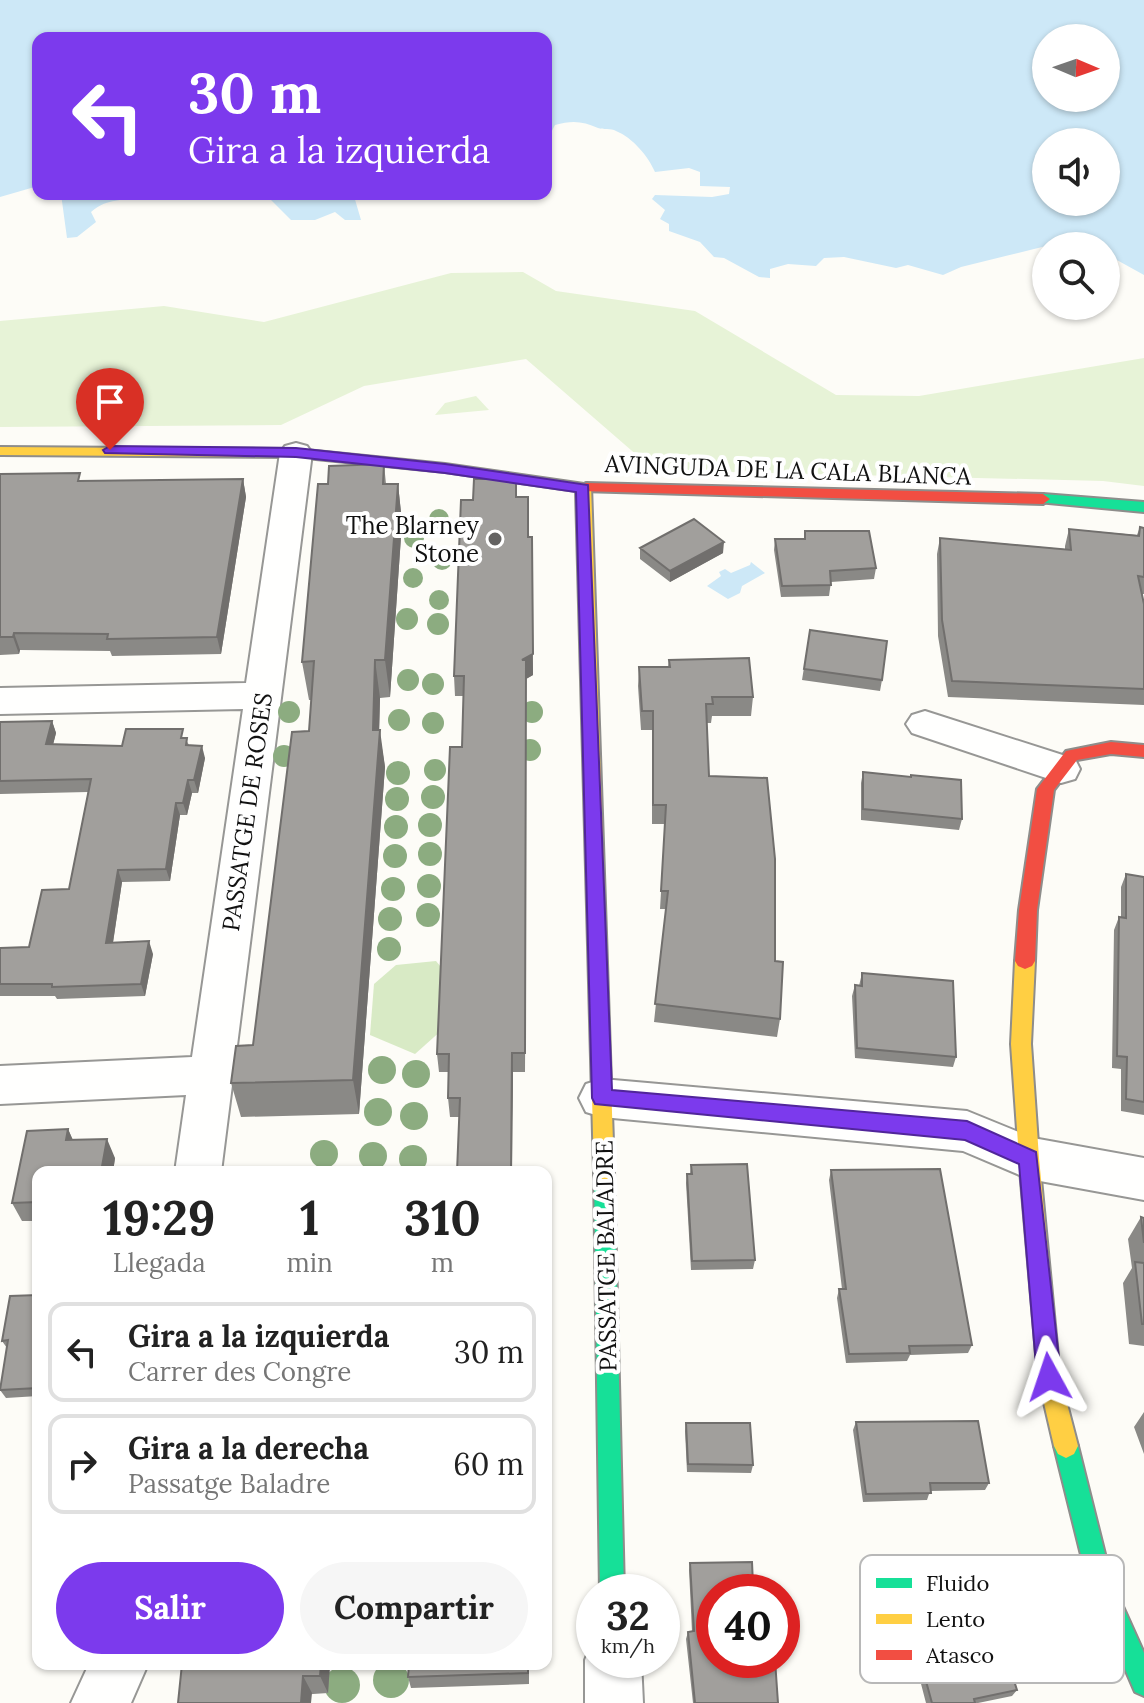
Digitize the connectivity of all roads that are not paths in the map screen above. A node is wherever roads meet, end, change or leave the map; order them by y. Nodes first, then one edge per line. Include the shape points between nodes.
1 (0, 451) edge
2 (296, 453) junction
3 (583, 488) junction
4 (1144, 507) edge
5 (264, 696) junction
6 (0, 701) edge
7 (925, 724) dead end
8 (1144, 751) edge
9 (1061, 769) junction
10 (210, 1075) junction
11 (0, 1085) edge
12 (602, 1098) junction
13 (1029, 1158) junction
14 (199, 1166) edge
15 (1144, 1179) edge
16 (1093, 1555) edge
17 (612, 1574) edge
18 (1124, 1638) edge
19 (117, 1670) edge
20 (613, 1678) edge
21 (1144, 1683) edge
22 (100, 1703) edge
23 (614, 1703) edge

1 - 2 street, AVINGUDA DE LA CALA BLANCA
2 - 3 street, AVINGUDA DE LA CALA BLANCA
2 - 5 street, PASSATGE DE ROSES
3 - 4 street, AVINGUDA DE LA CALA BLANCA via 1074,500
3 - 12 street, PASSATGE BALADRE
5 - 6 street
5 - 10 street, PASSATGE DE ROSES
7 - 9 street
8 - 9 street via 1111,748 1072,755
9 - 13 street via 1046,789 1028,910 1021,1044
10 - 11 street
10 - 14 street, PASSATGE DE ROSES
12 - 13 street via 967,1131
12 - 17 street, PASSATGE BALADRE
13 - 15 street
13 - 16 street via 1049,1377
18 - 21 street
19 - 22 street
20 - 23 street

